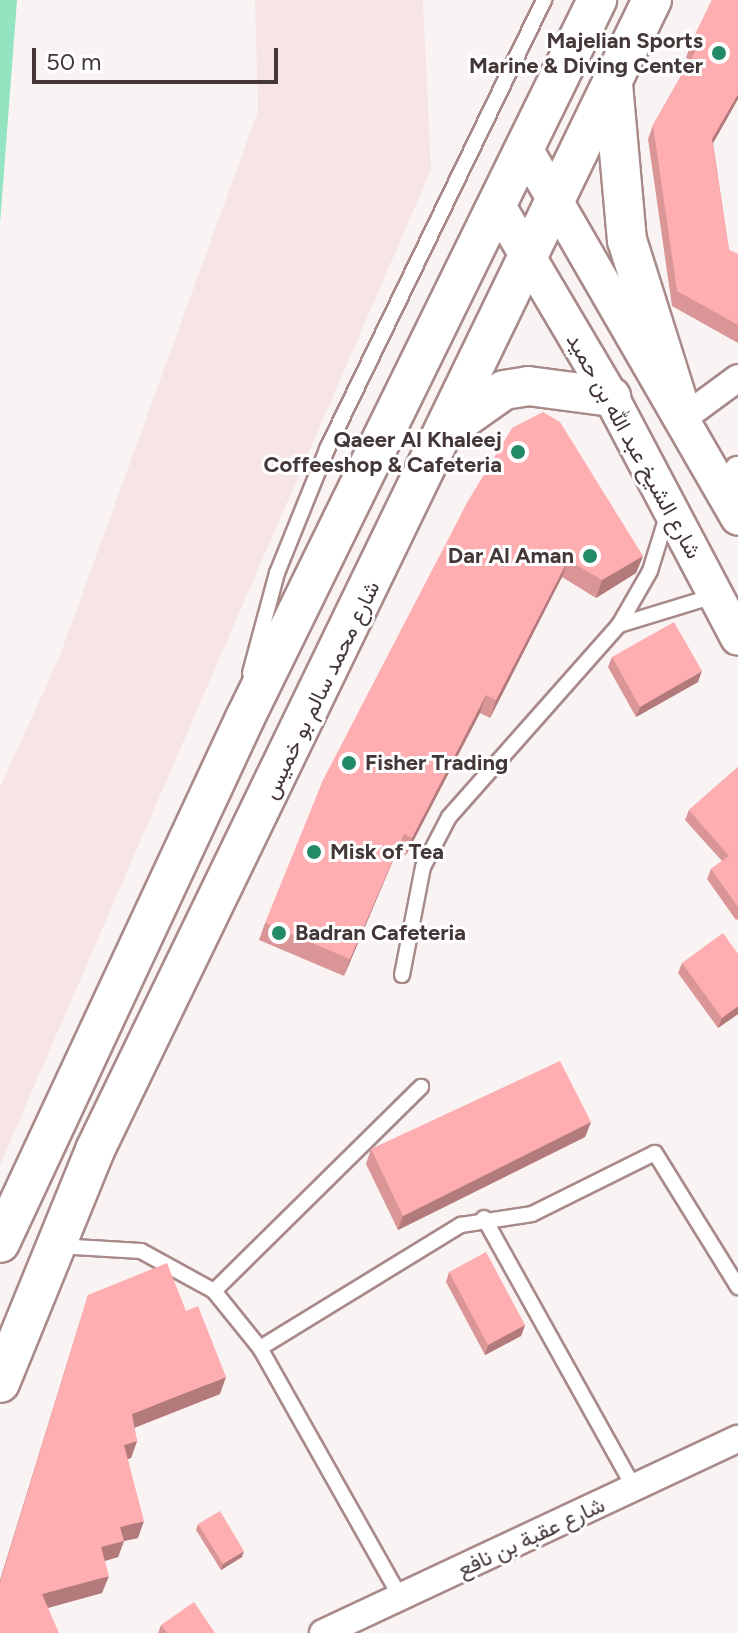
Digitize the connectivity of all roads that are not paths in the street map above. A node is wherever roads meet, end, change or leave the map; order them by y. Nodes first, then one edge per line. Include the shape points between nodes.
1 (544, 0) edge
2 (597, 0) edge
3 (652, 0) edge
4 (613, 84) junction
5 (527, 152) junction
6 (555, 196) junction
7 (498, 206) junction
8 (527, 256) junction
9 (738, 378) edge
10 (611, 397) junction
11 (682, 412) junction
12 (450, 428) junction
13 (736, 497) edge
14 (669, 507) junction
15 (715, 596) junction
16 (619, 625) junction
17 (738, 638) edge
18 (245, 718) junction
19 (402, 975) dead end
20 (421, 1087) dead end
21 (484, 1218) junction
22 (0, 1243) edge
23 (55, 1246) junction
24 (738, 1287) edge
25 (214, 1291) junction
26 (260, 1348) junction
27 (0, 1383) edge
28 (738, 1439) edge
29 (634, 1488) junction
30 (401, 1598) junction
31 (323, 1633) edge

1 - 18 lane via 297,521 264,617
2 - 5 main road
3 - 4 main road, شارع محمد سالم بو خميس
4 - 6 main road, شارع محمد سالم بو خميس
4 - 11 main road via 627,240
5 - 6 street
5 - 7 main road
6 - 8 main road, شارع محمد سالم بو خميس
6 - 11 street
7 - 8 street, شارع الشيخ عبد الله بن حميد
7 - 18 main road
8 - 10 street, شارع الشيخ عبد الله بن حميد
8 - 12 main road, شارع محمد سالم بو خميس
9 - 11 street
10 - 12 main road via 516,388
10 - 14 street, شارع الشيخ عبد الله بن حميد
11 - 13 street
12 - 23 main road, شارع محمد سالم بو خميس via 95,1150
14 - 15 street, شارع الشيخ عبد الله بن حميد
14 - 16 lane via 650,571
15 - 16 lane
15 - 17 street, شارع الشيخ عبد الله بن حميد
16 - 19 lane via 449,817 416,893
18 - 22 main road
20 - 25 lane
21 - 24 lane via 547,1209 655,1153
21 - 26 lane via 448,1232
21 - 29 lane
23 - 25 lane via 141,1251
23 - 27 main road, شارع محمد سالم بو خميس
25 - 26 lane
26 - 30 lane
28 - 29 street, شارع عقبة بن نافع
29 - 30 street, شارع عقبة بن نافع
30 - 31 street, شارع عقبة بن نافع

